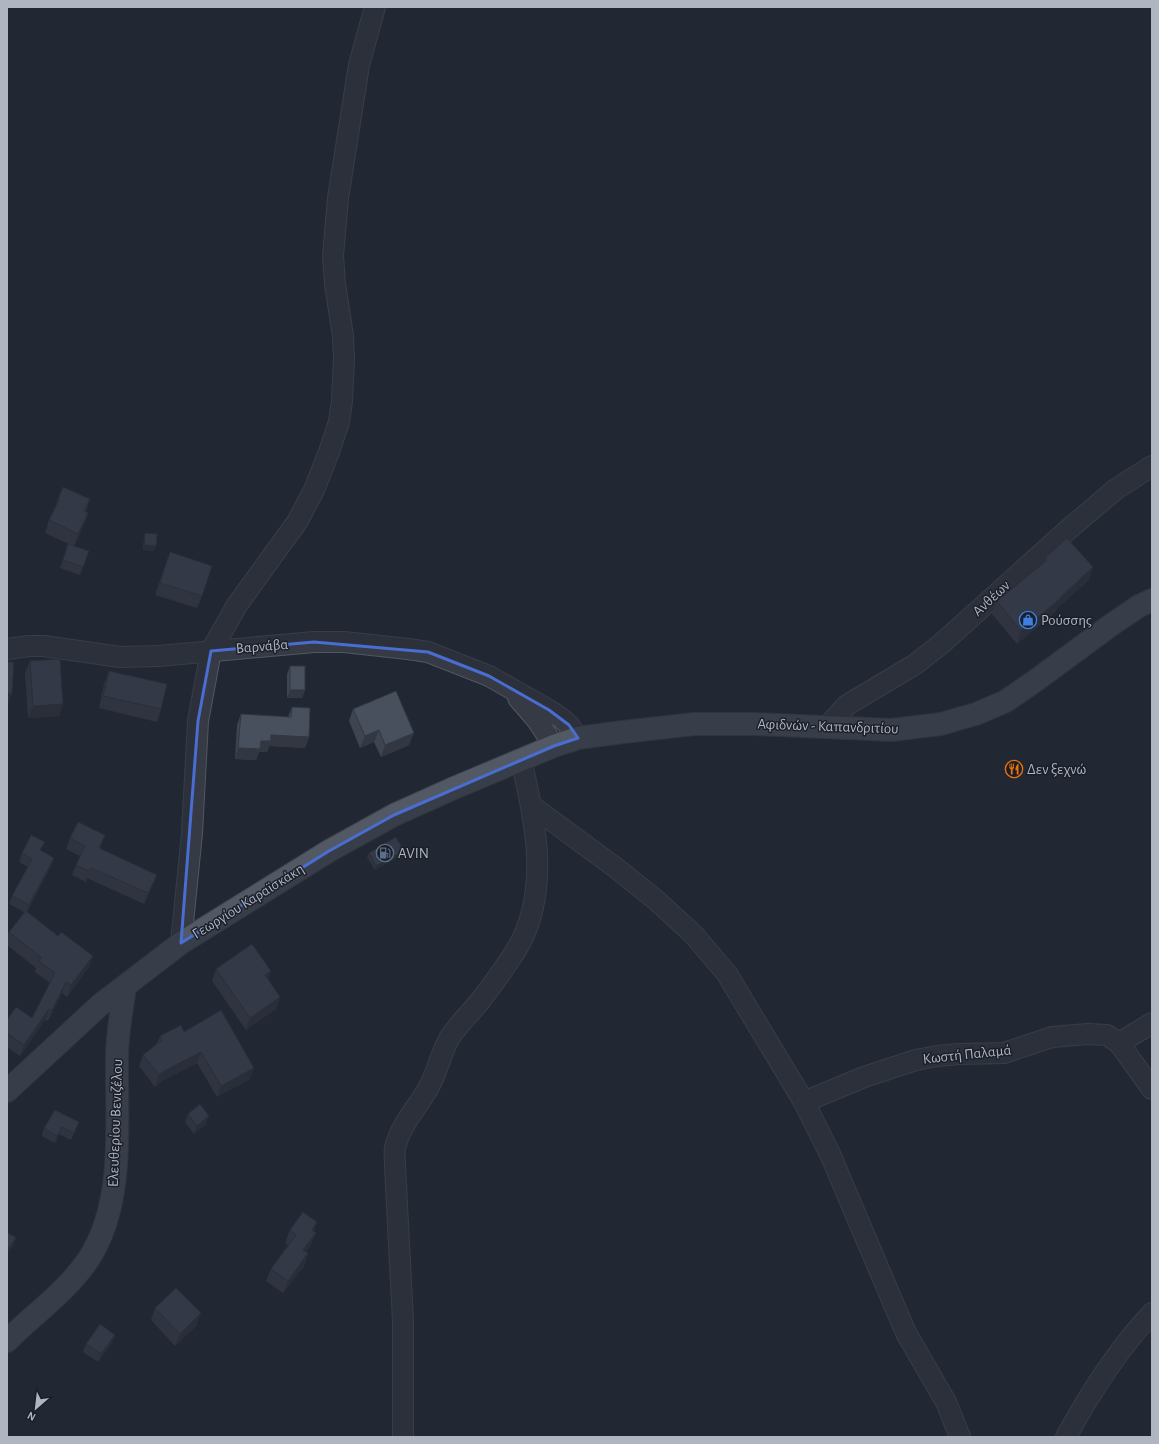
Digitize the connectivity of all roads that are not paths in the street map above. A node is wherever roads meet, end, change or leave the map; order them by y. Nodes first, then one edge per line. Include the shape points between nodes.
1 (375, 7) edge
2 (1152, 466) edge
3 (1152, 600) edge
4 (7, 649) edge
5 (211, 651) junction
6 (510, 689) junction
7 (828, 726) junction
8 (578, 738) junction
9 (554, 746) junction
10 (521, 760) junction
11 (532, 806) junction
12 (181, 943) junction
13 (125, 987) junction
14 (1152, 1023) edge
15 (1119, 1043) junction
16 (1152, 1089) edge
17 (7, 1091) edge
18 (804, 1102) junction
19 (1152, 1313) edge
20 (7, 1341) edge
21 (404, 1437) edge
22 (960, 1437) edge
23 (1066, 1437) edge

1 - 5 street via 359,65 338,198 333,256 344,359 339,422 314,490 298,522 237,605
2 - 7 street, Ανθέων via 1116,489 940,645 914,665 848,705
3 - 7 main road, Αφιδνών - Καπανδριτίου via 1111,625 1006,701 976,714 941,724 891,730
4 - 5 street, Βαρνάβα via 44,646 120,657
5 - 6 street, Βαρνάβα via 314,642 344,642 400,648 428,652 489,676
5 - 12 street via 198,721 192,833
6 - 8 street, Βαρνάβα via 549,710 569,726
6 - 9 street, Βαρνάβα via 537,720
7 - 8 main road, Αφιδνών - Καπανδριτίου via 694,724
8 - 9 main road, Αφιδνών - Καπανδριτίου
9 - 10 main road, Αφιδνών - Καπανδριτίου
10 - 11 street
10 - 12 main road, Γεωργίου Καραϊσκάκη via 394,815 329,851
11 - 18 street via 616,868 694,935 727,974
11 - 21 street via 537,885 531,918 515,952 483,998 450,1038 428,1088 401,1130 395,1148 403,1321
12 - 13 main road, Γεωργίου Καραϊσκάκη
13 - 17 main road, Γεωργίου Καραϊσκάκη via 100,1005
13 - 20 main road, Ελευθερίου Βενιζέλου via 117,1054 115,1174 107,1219 100,1238 76,1276
14 - 15 street
15 - 16 street
15 - 18 street, Κωστή Παλαμά via 1107,1035 1088,1034 1052,1037 1004,1054 937,1056 916,1060
18 - 22 street via 830,1154 906,1333 946,1402
19 - 23 street via 1130,1337

